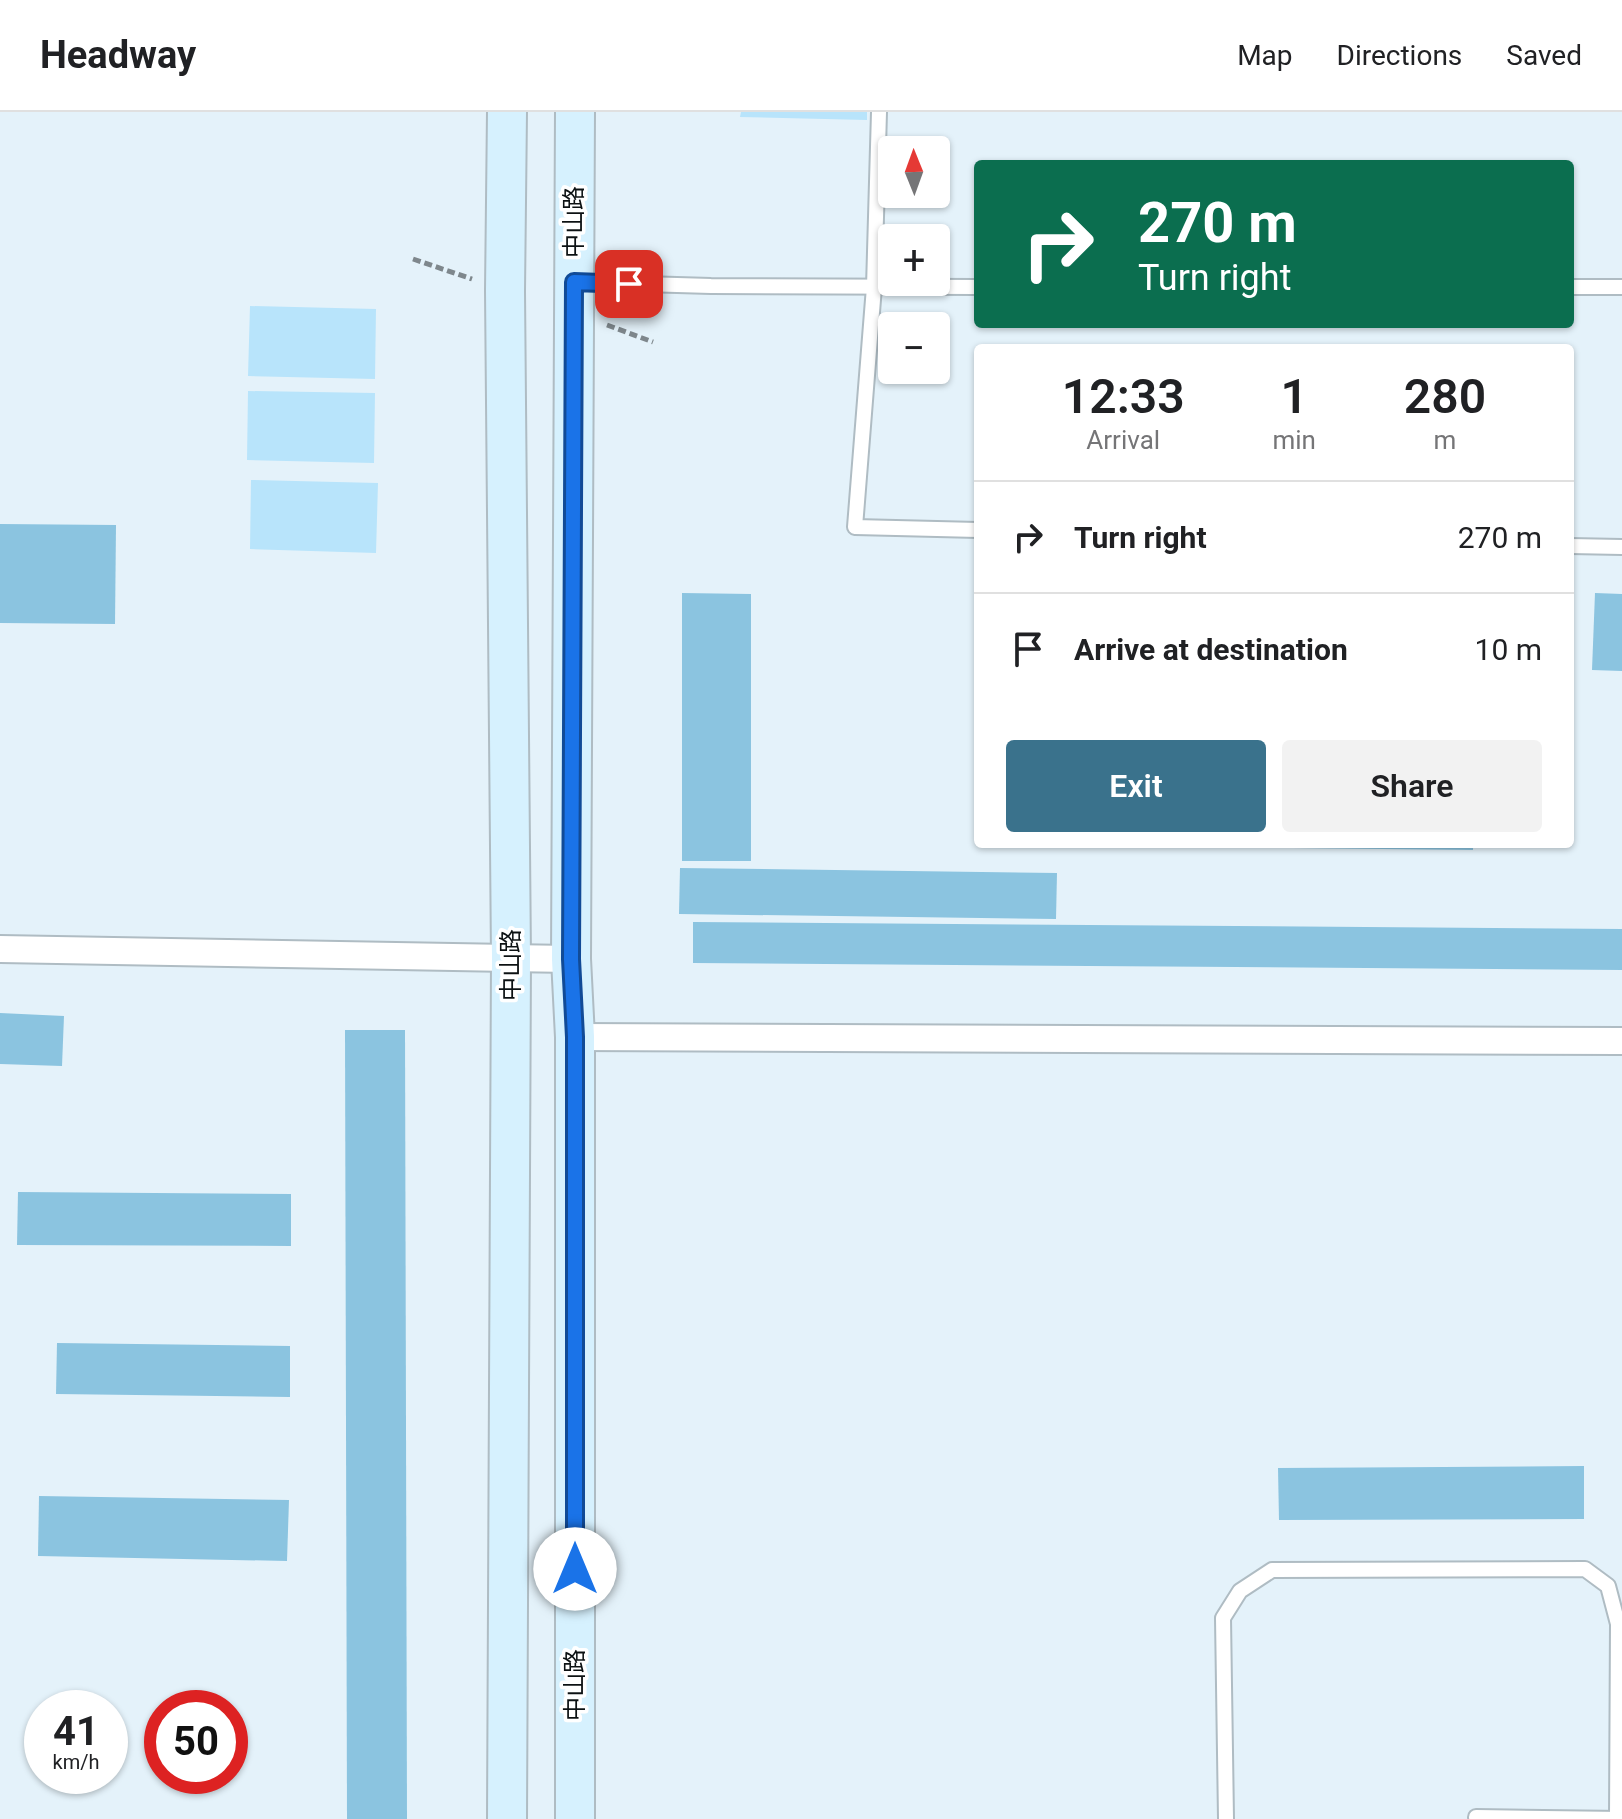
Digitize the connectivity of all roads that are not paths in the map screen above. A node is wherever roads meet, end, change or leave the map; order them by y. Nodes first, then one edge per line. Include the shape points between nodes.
1 (507, 112) edge
2 (575, 112) edge
3 (879, 112) edge
4 (574, 282) junction
5 (874, 287) junction
6 (974, 287) edge
7 (1574, 287) edge
8 (1622, 287) edge
9 (974, 530) edge
10 (1574, 546) edge
11 (1622, 547) edge
12 (0, 949) edge
13 (511, 958) junction
14 (571, 959) junction
15 (575, 1037) junction
16 (1622, 1041) edge
17 (1476, 1817) dead end
18 (1540, 1818) edge
19 (507, 1819) edge
20 (575, 1819) edge
21 (1226, 1819) edge
22 (1619, 1819) edge

1 - 13 main road, 中山路
2 - 4 main road, 中山路
3 - 5 lane
4 - 5 lane
4 - 14 main road, 中山路
5 - 6 lane
5 - 9 lane via 855,527
7 - 8 lane
10 - 11 lane
12 - 13 street
13 - 14 street
13 - 19 main road, 中山路
14 - 15 main road, 中山路
15 - 16 street
15 - 20 main road, 中山路
17 - 18 lane
18 - 22 lane
21 - 22 lane via 1223,1618 1240,1591 1272,1570 1538,1569 1585,1569 1608,1586 1618,1624

